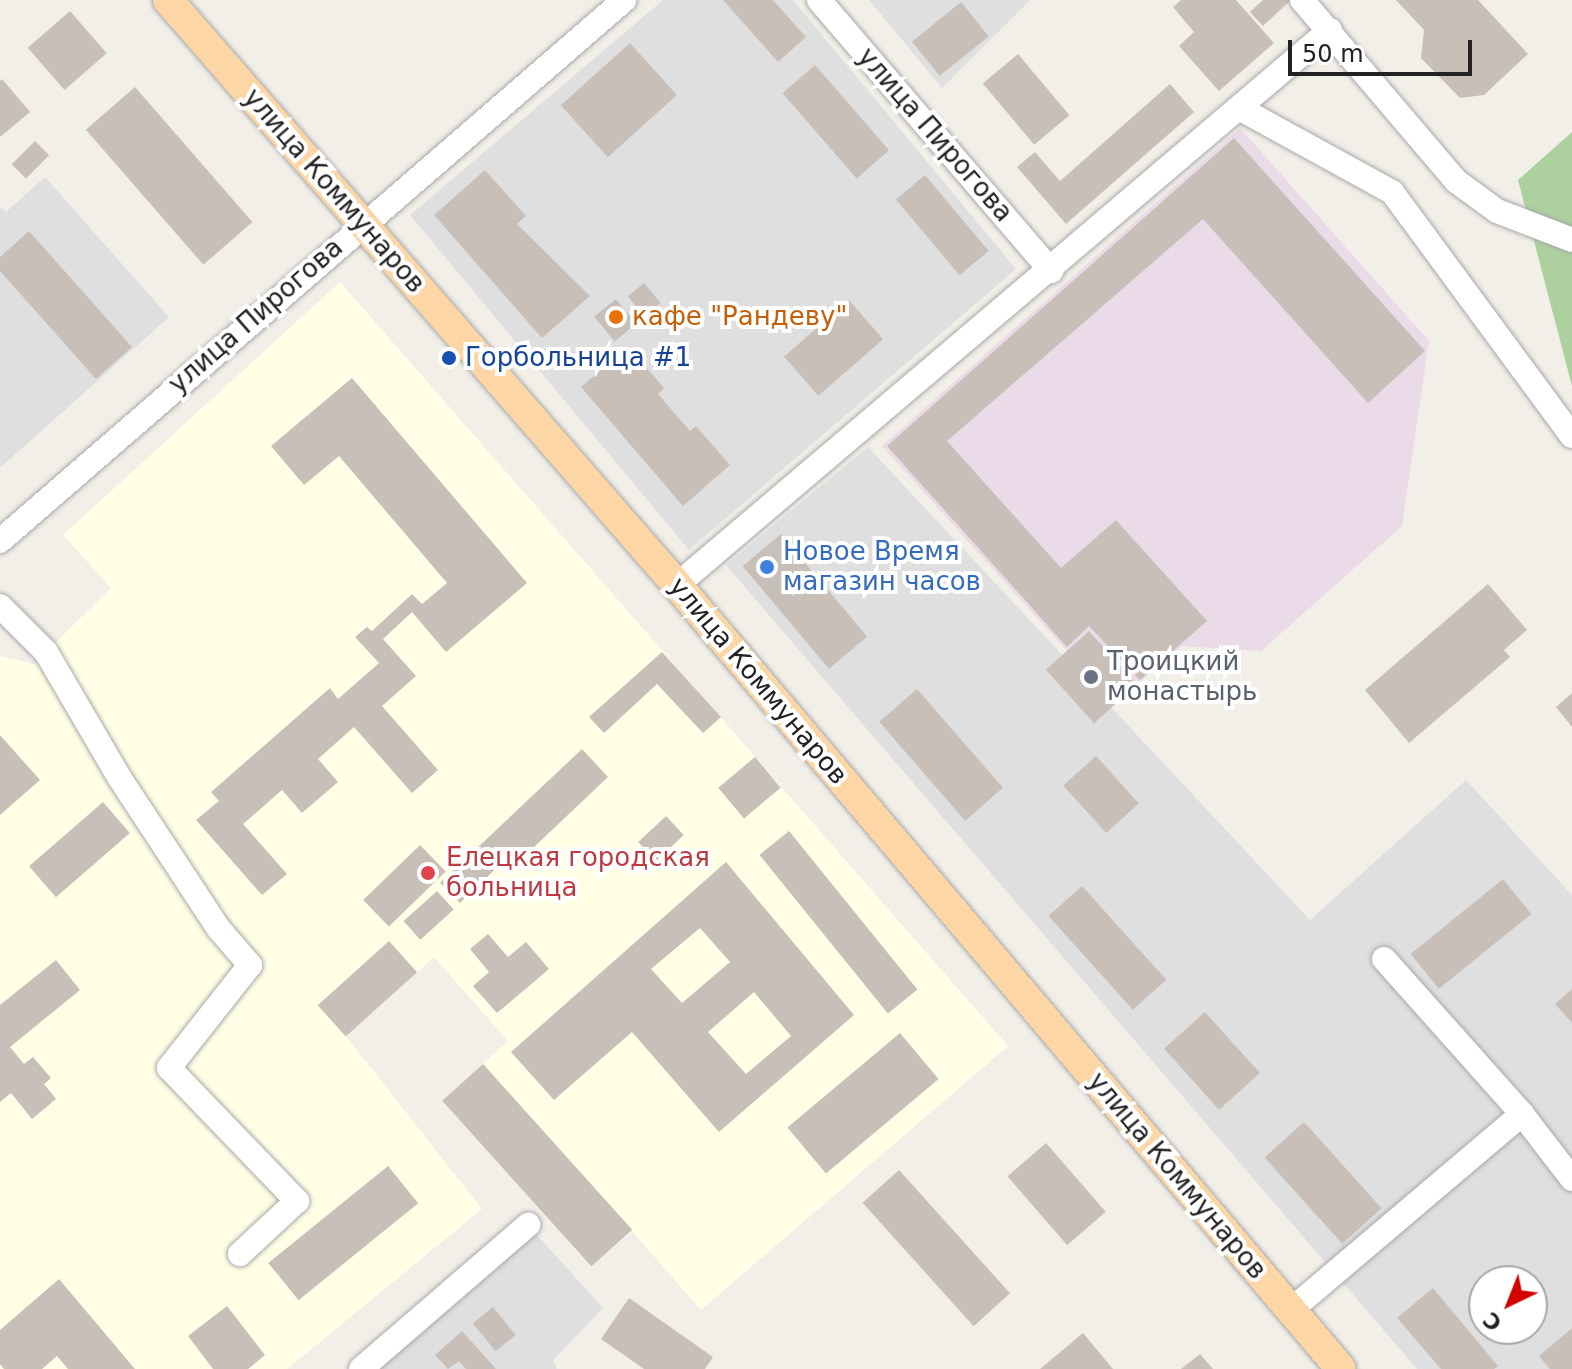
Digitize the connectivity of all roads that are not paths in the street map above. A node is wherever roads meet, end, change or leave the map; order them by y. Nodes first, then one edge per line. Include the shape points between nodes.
1 (168, 0) edge
2 (624, 0) edge
3 (819, 0) edge
4 (1302, 0) edge
5 (1330, 30) junction
6 (1239, 108) junction
7 (362, 223) junction
8 (1572, 240) edge
9 (1051, 271) junction
10 (1572, 436) edge
11 (0, 541) edge
12 (677, 585) junction
13 (0, 606) edge
14 (1384, 959) dead end
15 (1522, 1114) junction
16 (1572, 1179) edge
17 (528, 1225) dead end
18 (240, 1254) dead end
19 (1291, 1310) junction
20 (361, 1369) edge
21 (1341, 1369) edge

1 - 7 main road, улица Коммунаров
2 - 7 street, улица Пирогова
3 - 9 street, улица Пирогова
4 - 5 street
5 - 6 street
5 - 8 street via 1456,181 1497,211
6 - 9 street
6 - 10 street via 1392,192
7 - 11 street, улица Пирогова
7 - 12 main road, улица Коммунаров
9 - 12 street
12 - 19 main road, улица Коммунаров
13 - 18 street via 46,652 119,777 219,929 250,965 169,1068 297,1201
14 - 15 street
15 - 16 street
15 - 19 street
17 - 20 street
19 - 21 main road, улица Коммунаров

